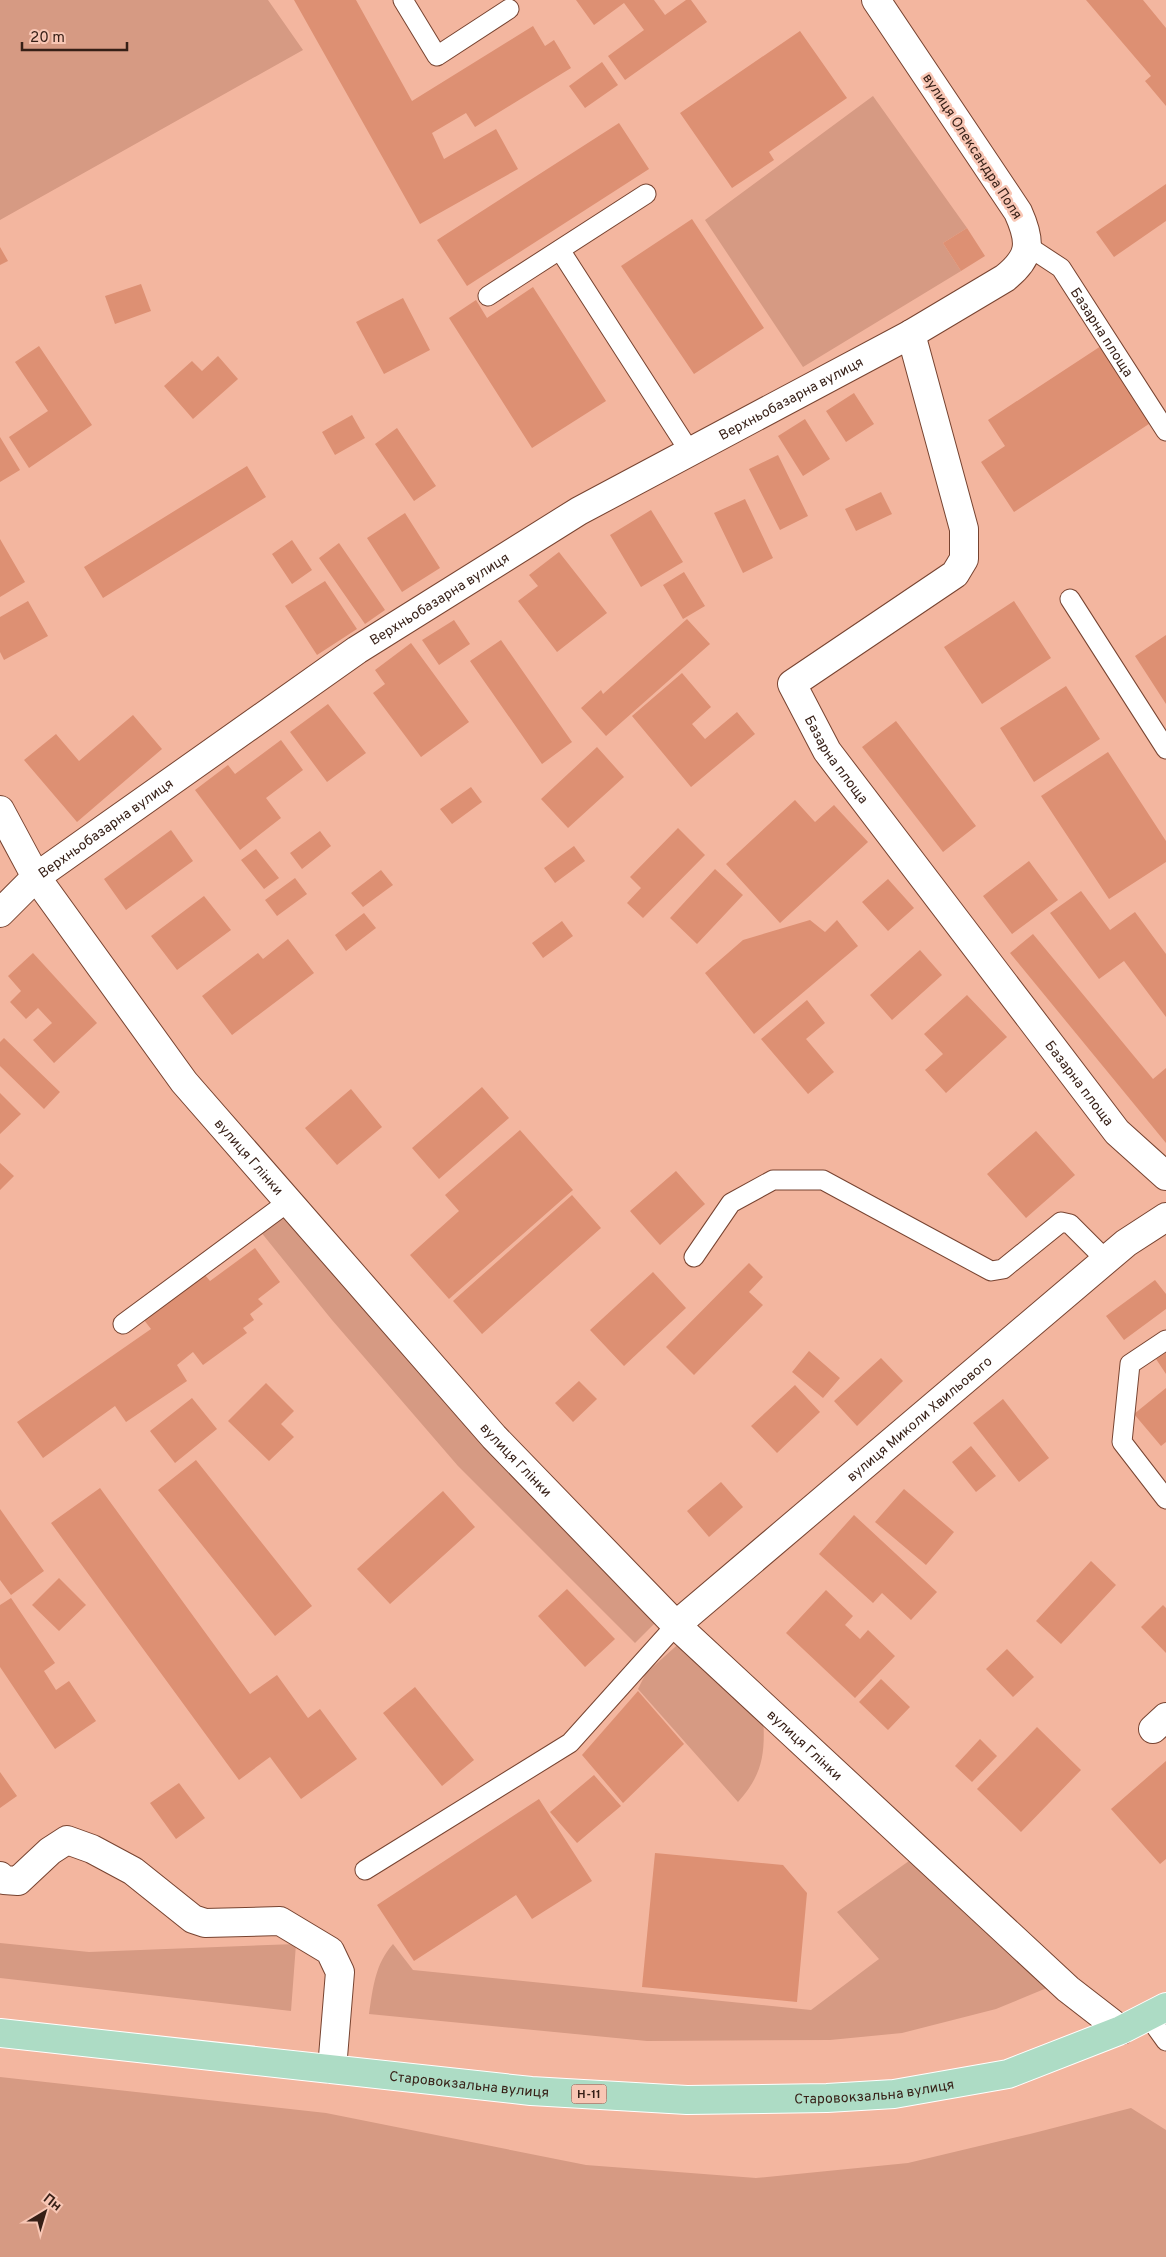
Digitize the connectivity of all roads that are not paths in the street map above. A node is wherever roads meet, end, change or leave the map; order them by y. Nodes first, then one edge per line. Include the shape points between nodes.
1 (403, 0) edge
2 (876, 0) edge
3 (509, 8) dead end
4 (646, 194) dead end
5 (1026, 245) junction
6 (560, 250) junction
7 (488, 296) dead end
8 (911, 334) junction
9 (1166, 431) edge
10 (690, 452) junction
11 (1070, 599) dead end
12 (1166, 749) edge
13 (0, 810) edge
14 (36, 877) junction
15 (0, 913) edge
16 (1166, 1176) edge
17 (288, 1202) junction
18 (1166, 1217) edge
19 (694, 1257) dead end
20 (1106, 1260) junction
21 (123, 1324) dead end
22 (1166, 1340) edge
23 (1166, 1500) edge
24 (676, 1625) junction
25 (366, 1870) dead end
26 (0, 1876) edge
27 (1157, 2012) edge
28 (1120, 2030) junction
29 (0, 2033) edge
30 (1166, 2041) edge
31 (332, 2069) junction

1 - 3 lane via 437,56
2 - 5 street, вулиця Олександра Поля via 1018,212 1026,230
4 - 6 lane
5 - 8 street via 1025,259 1005,278
5 - 9 lane, Базарна площа via 1061,268
6 - 7 lane
6 - 10 lane
8 - 10 street, Верхньобазарна вулиця
8 - 16 street, Базарна площа via 964,529 964,559 956,574 792,684 833,759 1117,1132
10 - 14 street, Верхньобазарна вулиця via 579,511 357,650
11 - 12 lane
13 - 14 street, вулиця Глінки
14 - 15 street, Верхньобазарна вулиця
14 - 17 street, вулиця Глінки via 184,1082
17 - 21 lane
17 - 24 street, вулиця Глінки via 494,1437
18 - 20 street, вулиця Миколи Хвильового
19 - 20 lane via 731,1203 773,1180 823,1180 991,1270 1003,1269 1061,1222 1070,1224
20 - 24 street, вулиця Миколи Хвильового
22 - 23 lane via 1130,1364 1122,1442
24 - 25 lane via 570,1743
24 - 28 street, вулиця Глінки via 1068,1989
26 - 31 street via 4,1880 18,1881 67,1840 133,1871 194,1920 205,1923 280,1921 330,1951 340,1972
27 - 28 main road, Старовокзальна вулиця / Н-11
27 - 30 lane
28 - 31 main road, Старовокзальна вулиця / Н-11 via 1008,2074 894,2094 826,2098 687,2100 531,2091
29 - 31 main road, Старовокзальна вулиця / Н-11

